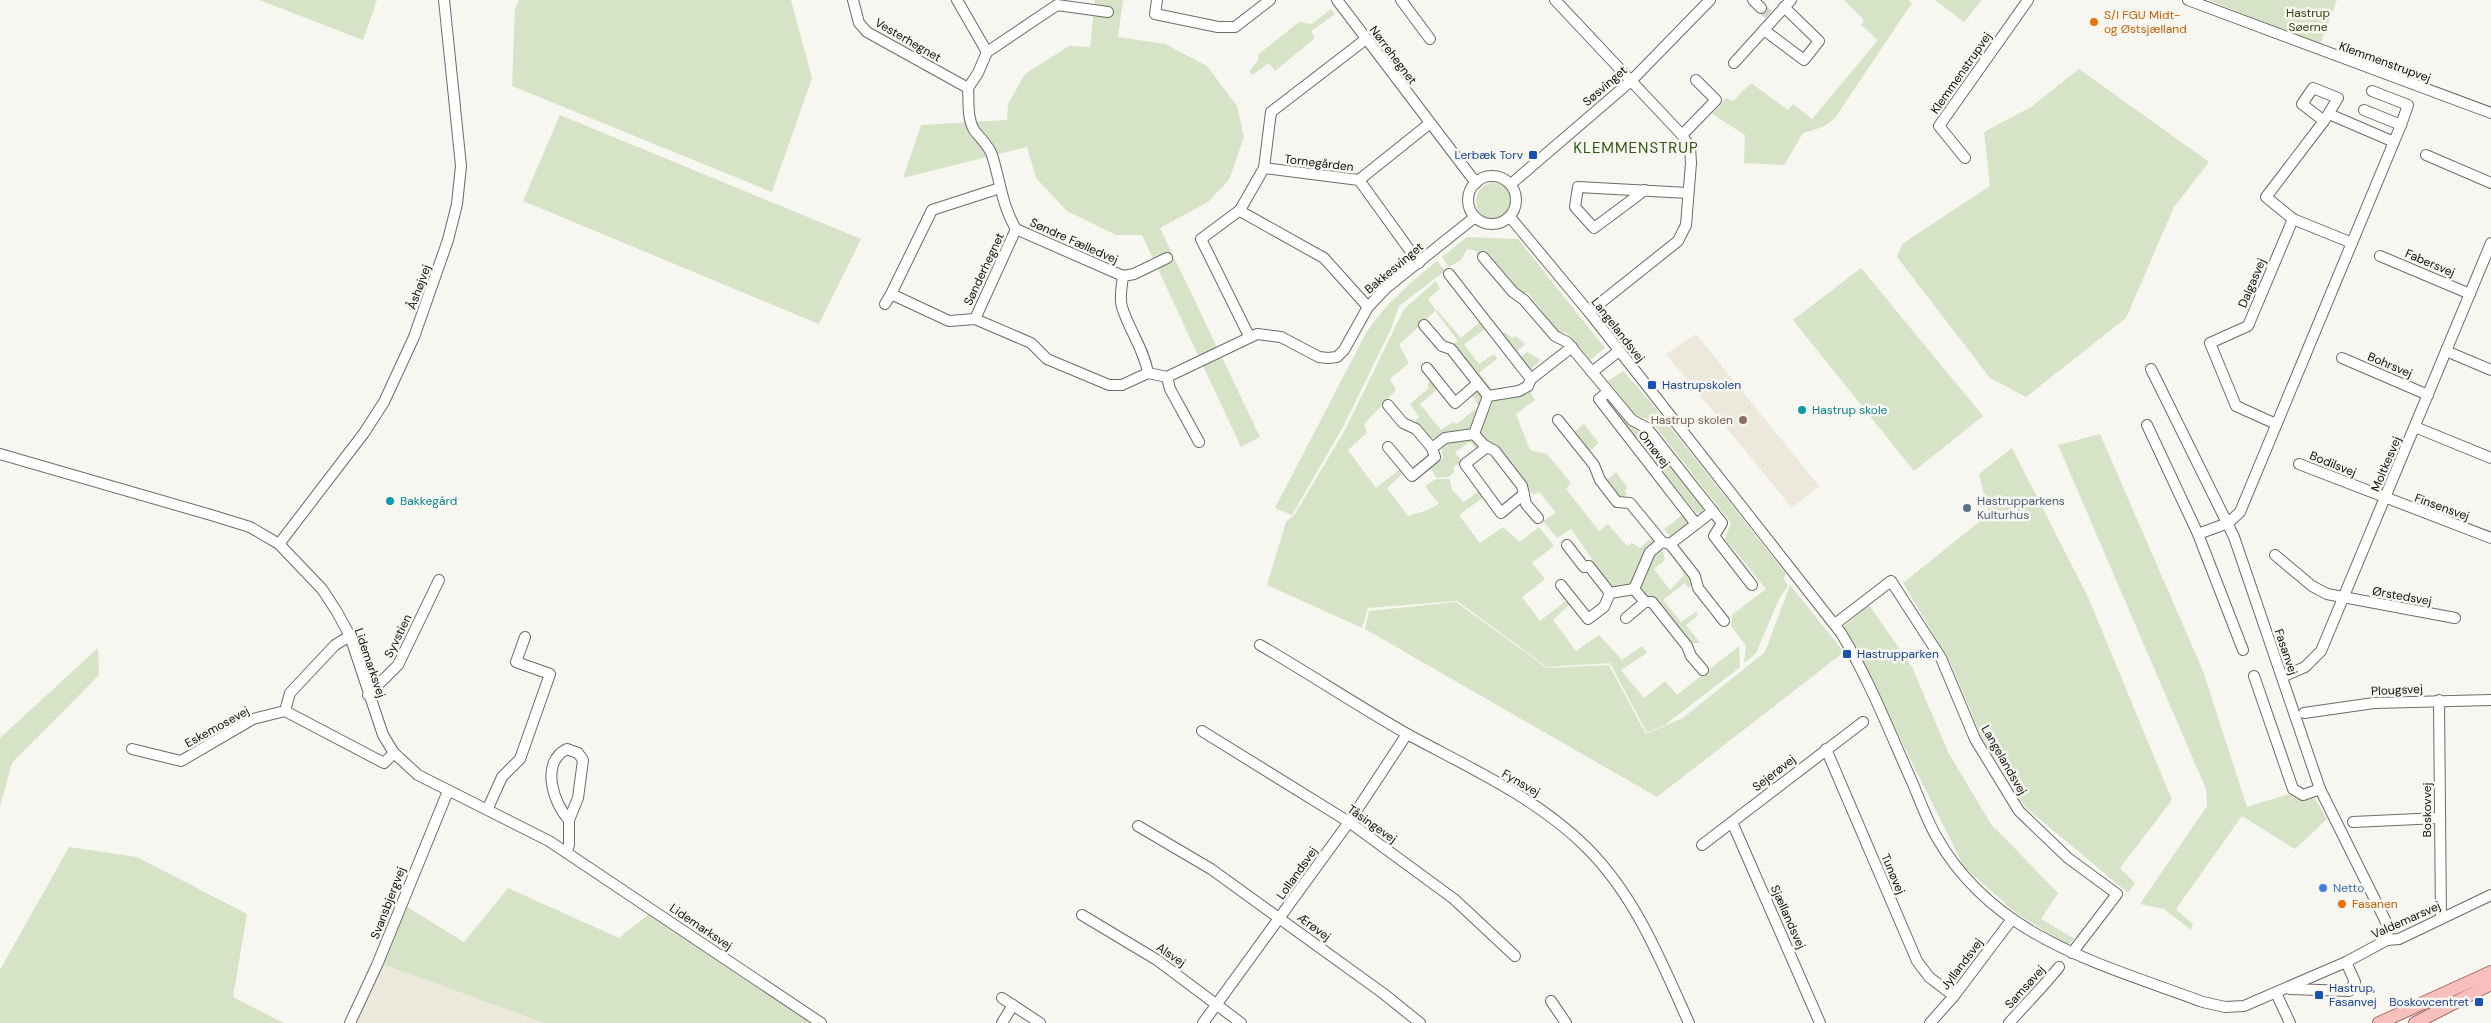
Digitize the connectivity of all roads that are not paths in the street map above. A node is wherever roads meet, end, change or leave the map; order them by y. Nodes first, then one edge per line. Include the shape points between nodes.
1 (444, 0) edge
2 (853, 0) edge
3 (957, 0) edge
4 (1157, 0) edge
5 (1270, 0) edge
6 (1337, 0) edge
7 (1401, 0) edge
8 (1555, 0) edge
9 (1710, 0) edge
10 (1753, 0) edge
11 (2028, 0) edge
12 (2188, 0) edge
13 (1056, 3) edge
14 (1788, 4) edge
15 (1761, 8) tunnel mouth
16 (1108, 12) dead end
17 (1764, 30) junction
18 (1366, 39) junction
19 (1430, 39) dead end
20 (987, 52) junction
21 (1734, 63) dead end
22 (1696, 80) dead end
23 (1631, 81) junction
24 (968, 88) junction
25 (2372, 91) dead end
26 (2364, 110) dead end
27 (2491, 113) edge
28 (1429, 124) junction
29 (2401, 124) junction
30 (1682, 135) junction
31 (2394, 142) junction
32 (2426, 155) dead end
33 (1965, 158) dead end
34 (1264, 168) junction
35 (1359, 180) junction
36 (1476, 183) junction
37 (2491, 183) edge
38 (1510, 184) junction
39 (1000, 188) junction
40 (1645, 190) junction
41 (1688, 193) junction
42 (1240, 211) junction
43 (1474, 217) junction
44 (1510, 218) junction
45 (2293, 219) junction
46 (1016, 229) junction
47 (2352, 243) junction
48 (2491, 243) edge
49 (2380, 256) dead end
50 (1483, 257) dead end
51 (1167, 258) dead end
52 (1419, 263) junction
53 (2480, 270) junction
54 (1449, 274) dead end
55 (2491, 274) edge
56 (1123, 276) junction
57 (891, 294) junction
58 (2470, 294) junction
59 (885, 304) dead end
60 (1368, 307) junction
61 (1589, 312) junction
62 (975, 319) junction
63 (1424, 325) dead end
64 (1249, 336) junction
65 (1572, 348) junction
66 (1619, 351) junction
67 (2446, 351) junction
68 (2342, 358) dead end
69 (1427, 368) dead end
70 (2151, 370) dead end
71 (2491, 370) edge
72 (1592, 372) junction
73 (1148, 373) junction
74 (1166, 377) junction
75 (1531, 379) junction
76 (1478, 384) junction
77 (1608, 392) junction
78 (2428, 395) junction
79 (1488, 396) junction
80 (1388, 405) dead end
81 (1558, 420) dead end
82 (2276, 424) junction
83 (2147, 425) dead end
84 (2415, 427) junction
85 (1474, 434) junction
86 (1199, 442) dead end
87 (1388, 447) dead end
88 (1487, 447) junction
89 (1432, 448) junction
90 (0, 454) edge
91 (2491, 458) edge
92 (2299, 464) dead end
93 (1524, 494) junction
94 (2385, 499) junction
95 (1712, 511) junction
96 (1538, 518) dead end
97 (2228, 522) junction
98 (1696, 524) junction
99 (2198, 534) junction
100 (2491, 538) edge
101 (1666, 543) junction
102 (279, 544) junction
103 (1567, 545) dead end
104 (2275, 555) dead end
105 (439, 580) dead end
106 (1561, 585) dead end
107 (1752, 585) dead end
108 (1634, 589) junction
109 (1610, 593) junction
110 (2344, 598) junction
111 (1645, 602) junction
112 (1626, 618) dead end
113 (2455, 618) dead end
114 (1724, 621) dead end
115 (1835, 624) junction
116 (350, 636) junction
117 (525, 637) dead end
118 (1260, 645) dead end
119 (2243, 650) dead end
120 (1702, 670) dead end
121 (2254, 676) dead end
122 (2282, 677) junction
123 (368, 695) junction
124 (2439, 700) junction
125 (2491, 700) edge
126 (285, 711) junction
127 (2304, 713) dead end
128 (1863, 722) dead end
129 (1202, 731) dead end
130 (1408, 734) junction
131 (132, 749) dead end
132 (1826, 749) junction
133 (394, 753) junction
134 (2320, 789) junction
135 (448, 790) junction
136 (488, 808) junction
137 (2439, 818) junction
138 (569, 820) junction
139 (1349, 822) junction
140 (1732, 822) junction
141 (2353, 822) dead end
142 (1138, 826) dead end
143 (1702, 845) dead end
144 (566, 852) junction
145 (2491, 895) edge
146 (1082, 915) dead end
147 (1281, 918) junction
148 (2012, 919) junction
149 (2441, 919) junction
150 (2386, 940) junction
151 (2072, 953) junction
152 (1515, 956) dead end
153 (2346, 962) junction
154 (2059, 967) dead end
155 (2491, 972) edge
156 (2491, 984) edge
157 (2287, 988) junction
158 (2276, 993) junction
159 (1954, 996) junction
160 (1002, 998) dead end
161 (1551, 1001) dead end
162 (1216, 1004) junction
163 (1014, 1005) junction
164 (350, 1023) edge
165 (821, 1023) edge
166 (1002, 1023) edge
167 (1040, 1023) edge
168 (1203, 1023) edge
169 (1242, 1023) edge
170 (1420, 1023) edge
171 (1566, 1023) edge
172 (1689, 1023) edge
173 (1820, 1023) edge
174 (1930, 1023) edge
175 (2010, 1023) edge
176 (2290, 1023) edge
177 (2379, 1023) edge
178 (2415, 1023) edge

1 - 102 street, Åshøjvej via 461,166 457,204 448,240 414,337 384,402
2 - 24 street, Vesterhegnet via 859,23 867,32
3 - 20 street
4 - 5 street via 1155,14 1218,27 1235,27
6 - 18 street, Nørrehegnet
7 - 19 street
8 - 23 street
9 - 23 street, Søsvinget
10 - 15 street
11 - 33 street, Klemmenstrupvej via 1939,126
12 - 27 street, Klemmenstrupvej
13 - 16 street
13 - 20 street
14 - 17 street
14 - 17 street via 1819,41 1804,60
17 - 21 street
18 - 28 street, Nørrehegnet
18 - 34 street via 1271,112
20 - 24 street
22 - 30 street via 1716,100
23 - 30 street
23 - 38 street, Søsvinget
24 - 39 street, Søndre Fælledvej via 973,128 992,154
25 - 29 street via 2408,105
26 - 29 street
28 - 35 street
28 - 36 street, Nørrehegnet
29 - 31 street
30 - 41 street via 1690,147
31 - 45 street via 2327,118 2266,197
31 - 47 street
32 - 37 street
34 - 35 street, Tornegården
34 - 42 street
35 - 52 street, Tornegården
36 - 38 street via 1492,176
36 - 43 street via 1468,201
38 - 44 street via 1517,200
39 - 46 street, Søndre Fælledvej
39 - 57 street via 932,210
40 - 40 street via 1578,186 1576,207 1594,228
40 - 41 street
41 - 61 street via 1686,225 1678,241
42 - 60 street via 1324,258
42 - 64 street via 1200,239
43 - 44 street via 1493,225
43 - 52 street, Bakkesvinget
44 - 61 street, Langelandsvej
45 - 47 street
45 - 82 street, Dalgasvej via 2248,326 2210,342 2236,406
46 - 56 street, Søndre Fælledvej
46 - 62 street, Sønderhegnet
47 - 82 street
48 - 53 street, Moltkesvej
49 - 58 street, Fabersvej
50 - 65 street, Omøvej via 1555,336
51 - 56 street, Søndre Fælledvej
52 - 60 street, Bakkesvinget via 1386,288
53 - 55 street
53 - 58 street, Moltkesvej
54 - 75 street
56 - 73 street, Søndre Fælledvej via 1122,307 1146,360
57 - 59 street
57 - 62 street, Sønderhegnet via 949,321
58 - 67 street, Moltkesvej
60 - 64 street, Bakkesvinget via 1349,343 1337,357 1319,357 1274,334
61 - 66 street, Langelandsvej
62 - 73 street, Sønderhegnet via 1031,343 1048,359 1109,385 1122,385
63 - 76 street via 1442,346 1451,349
64 - 74 street, Bakkesvinget
65 - 72 street, Omøvej
65 - 75 street
66 - 72 street
66 - 115 street, Langelandsvej
67 - 71 street
67 - 78 street, Moltkesvej
68 - 78 street, Bohrsvej
69 - 76 street via 1455,403
70 - 97 street, Fasanvej
72 - 77 street, Omøvej
73 - 74 street
74 - 86 street
75 - 79 street via 1528,386 1519,391
76 - 79 street
77 - 95 street, Omøvej via 1632,420 1647,428
77 - 98 street, Omøvej via 1599,399
78 - 84 street, Moltkesvej
79 - 85 street
80 - 89 street
81 - 101 street via 1594,465 1600,480 1617,502 1630,503
82 - 97 street via 2240,512
83 - 99 street
84 - 91 street
84 - 94 street, Moltkesvej
85 - 88 street
85 - 89 street via 1445,438
87 - 89 street via 1412,476 1435,457
88 - 93 street via 1495,451 1522,486
88 - 93 street via 1465,464 1501,513
90 - 102 street, Lidemarksvej via 250,527
92 - 94 street, Bodilsvej
93 - 96 street via 1526,504
94 - 100 street, Finsensvej
94 - 110 street, Moltkesvej
95 - 98 street
95 - 107 street, Omøvej via 1722,523 1714,536
97 - 99 street
97 - 122 street, Fasanvej
98 - 101 street
99 - 119 street
101 - 108 street via 1650,552
101 - 114 street via 1695,576 1698,588
102 - 116 street, Lidemarksvej via 322,589
103 - 109 street
104 - 110 street, Ørstedsvej via 2319,590
105 - 123 street, Syvstien via 398,665
106 - 109 street via 1588,620 1604,607
108 - 109 street
108 - 111 street
110 - 113 street, Ørstedsvej
110 - 122 street, Moltkesvej via 2321,651 2305,667
111 - 112 street
111 - 120 street via 1652,602
115 - 148 street, Langelandsvej via 1864,672 1935,835 1954,865 1982,895
115 - 151 street, Langelandsvej via 1891,581 1941,658 1975,739 2019,811 2068,858 2116,894
116 - 123 street, Lidemarksvej
116 - 126 street via 335,645 290,693
117 - 136 street via 516,662 550,674 520,759 502,777
118 - 130 street, Fynsvej
121 - 134 street via 2293,789 2304,795
122 - 134 street, Fasanvej
123 - 133 street, Lidemarksvej
124 - 125 street, Plougsvej
124 - 127 street, Plougsvej via 2374,703
124 - 137 street, Boskovvej
126 - 131 street, Eskemosevej via 253,719 181,760
126 - 133 street via 384,763
128 - 132 street, Sejerøvej
129 - 139 street, Tåsingevej
130 - 139 street, Lollandsvej
130 - 172 street, Fynsvej via 1530,802 1559,822 1588,849 1622,890 1645,927
132 - 140 street, Sejerøvej
132 - 159 street, Tunøvej via 1917,962 1929,977
133 - 135 street, Lidemarksvej via 418,775
134 - 150 street, Fasanvej via 2388,926
135 - 136 street, Lidemarksvej
135 - 164 street, Svansbjergvej
136 - 144 street, Lidemarksvej
137 - 141 street
137 - 149 street, Boskovvej
138 - 138 street via 578,798 583,760 578,753 567,749 555,759 551,787 561,811
138 - 144 street
139 - 147 street, Lollandsvej
139 - 152 street, Tåsingevej via 1454,899
140 - 143 street, Sejerøvej
140 - 173 street, Sjællandsvej
142 - 147 street, Ærøvej via 1211,868
144 - 165 street, Lidemarksvej
145 - 149 street, Valdemarsvej
146 - 162 street, Alsvej via 1157,960
147 - 162 street, Lollandsvej
147 - 170 street, Ærøvej
148 - 151 street, Langelandsvej via 2040,938
148 - 159 street, Jyllandsvej
149 - 150 street, Valdemarsvej via 2399,939
150 - 153 street, Valdemarsvej
151 - 158 street, Langelandsvej via 2203,1002 2225,1007 2244,1006
153 - 157 street, Valdemarsvej
153 - 157 street via 2355,982 2349,991
154 - 175 street, Samsøvej
155 - 177 main road
156 - 178 main road
157 - 158 street, Valdemarsvej
158 - 176 street
159 - 174 street, Jyllandsvej
160 - 163 street
161 - 171 street
162 - 168 street, Lollandsvej
162 - 169 street, Alsvej
163 - 166 street
163 - 167 street

